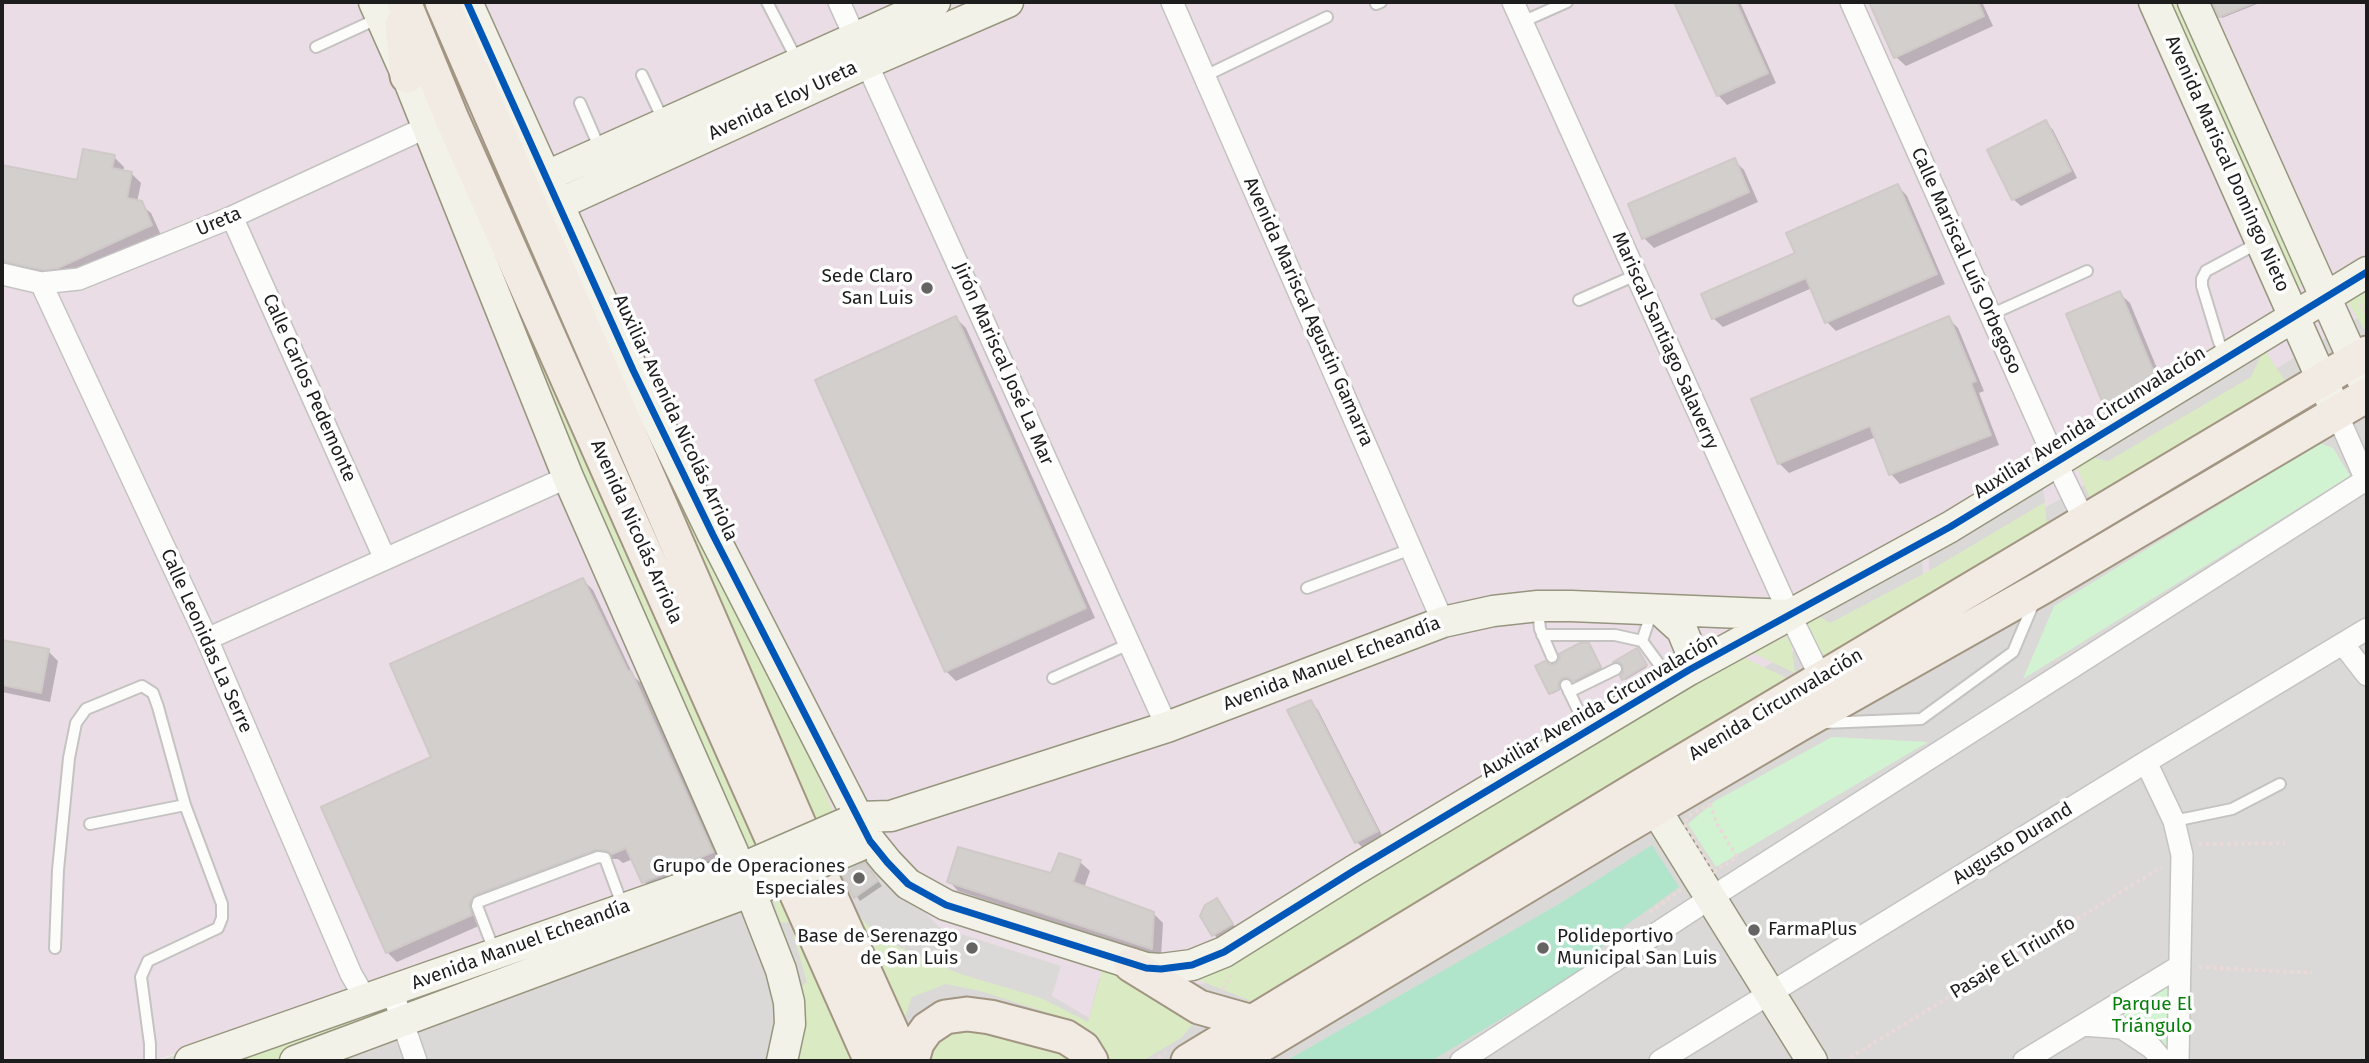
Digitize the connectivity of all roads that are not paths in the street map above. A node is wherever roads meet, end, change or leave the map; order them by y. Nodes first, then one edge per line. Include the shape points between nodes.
1 (442, 2) edge
2 (467, 2) edge
3 (767, 2) edge
4 (839, 2) edge
5 (1008, 2) edge
6 (1172, 2) edge
7 (1513, 2) edge
8 (1567, 2) edge
9 (1851, 2) edge
10 (2154, 2) edge
11 (2193, 2) edge
12 (390, 6) edge
13 (936, 12) edge
14 (1327, 17) dead end
15 (1522, 22) junction
16 (316, 47) dead end
17 (861, 50) junction
18 (798, 62) junction
19 (642, 75) dead end
20 (407, 76) joint
21 (1205, 76) junction
22 (758, 80) junction
23 (580, 103) dead end
24 (771, 107) junction
25 (664, 123) junction
26 (427, 127) junction
27 (610, 147) junction
28 (632, 171) junction
29 (547, 176) junction
30 (559, 204) junction
31 (232, 217) junction
32 (2262, 241) junction
33 (2087, 271) dead end
34 (2, 274) edge
35 (1636, 275) junction
36 (41, 283) junction
37 (2349, 288) edge
38 (1579, 300) dead end
39 (1990, 316) junction
40 (2295, 316) junction
41 (2227, 358) junction
42 (2364, 374) edge
43 (2322, 379) junction
44 (2337, 414) junction
45 (2056, 462) junction
46 (568, 477) junction
47 (2367, 480) edge
48 (2084, 520) junction
49 (1411, 549) junction
50 (385, 559) junction
51 (2041, 588) junction
52 (1307, 589) dead end
53 (1538, 606) junction
54 (1657, 611) junction
55 (1790, 615) junction
56 (1443, 622) junction
57 (2367, 629) edge
58 (1542, 635) junction
59 (207, 639) junction
60 (1642, 641) junction
61 (1129, 643) junction
62 (2343, 644) junction
63 (1552, 657) dead end
64 (1616, 669) dead end
65 (1680, 676) junction
66 (2367, 676) edge
67 (1053, 678) dead end
68 (1821, 678) junction
69 (1800, 724) junction
70 (1167, 727) junction
71 (1575, 738) junction
72 (2146, 762) junction
73 (2280, 784) dead end
74 (1648, 797) junction
75 (185, 805) junction
76 (2174, 821) junction
77 (90, 824) dead end
78 (859, 831) junction
79 (753, 878) junction
80 (1709, 899) junction
81 (623, 908) junction
82 (55, 948) dead end
83 (495, 953) junction
84 (1131, 965) junction
85 (2180, 966) junction
86 (1769, 994) junction
87 (379, 995) junction
88 (401, 1023) junction
89 (2083, 1025) junction
90 (1245, 1049) edge
91 (150, 1061) edge
92 (190, 1061) edge
93 (295, 1061) edge
94 (416, 1061) edge
95 (782, 1061) edge
96 (871, 1061) edge
97 (905, 1061) edge
98 (912, 1061) edge
99 (1091, 1061) edge
100 (1188, 1061) edge
101 (1461, 1061) edge
102 (1660, 1061) edge
103 (1812, 1061) edge
104 (2024, 1061) edge
105 (2163, 1061) edge
106 (2178, 1061) edge

1 - 97 main road, Avenida Nicolás Arriola
2 - 29 street, Auxiliar Avenida Nicolás Arriola
3 - 18 lane
4 - 17 street, Jirón Mariscal José La Mar
5 - 13 street, Avenida Eloy Ureta
6 - 21 street, Avenida Mariscal Agustin Gamarra
7 - 15 street, Mariscal Santiago Salaverry
8 - 15 lane
9 - 39 street, Calle Mariscal Luís Orbegoso
10 - 32 street, Avenida Mariscal Domingo Nieto
11 - 37 street, Avenida Mariscal Domingo Nieto
12 - 16 lane
12 - 20 main road
12 - 96 main road, Avenida Nicolás Arriola via 457,132
13 - 17 street, Avenida Eloy Ureta
14 - 21 lane
15 - 35 street, Mariscal Santiago Salaverry
17 - 18 street, Avenida Eloy Ureta
17 - 24 street, Avenida Eloy Ureta
17 - 61 street, Jirón Mariscal José La Mar
18 - 22 street, Avenida Eloy Ureta
19 - 25 lane
20 - 26 street
21 - 49 street, Avenida Mariscal Agustin Gamarra
22 - 24 street
22 - 25 street, Avenida Eloy Ureta
23 - 27 lane
24 - 28 street, Avenida Eloy Ureta
25 - 27 street, Avenida Eloy Ureta
26 - 31 street, Ureta
26 - 46 street
27 - 28 street
27 - 29 street, Avenida Eloy Ureta
28 - 30 street, Avenida Eloy Ureta
29 - 30 street, Auxiliar Avenida Nicolás Arriola
30 - 78 street, Auxiliar Avenida Nicolás Arriola via 633,370
31 - 36 street, Ureta via 79,279
31 - 50 street, Calle Carlos Pedemonte
32 - 40 street, Avenida Mariscal Domingo Nieto
32 - 41 lane via 2206,271 2203,279
33 - 39 lane
34 - 36 street, Ureta
35 - 38 lane
35 - 55 street, Mariscal Santiago Salaverry
36 - 59 street, Calle Leonidas La Serre
37 - 40 street, Auxiliar Avenida Circunvalación
37 - 42 street, Avenida Mariscal Domingo Nieto
39 - 45 street, Calle Mariscal Luís Orbegoso
40 - 41 street, Auxiliar Avenida Circunvalación
40 - 43 street, Avenida Mariscal Domingo Nieto
41 - 45 street, Auxiliar Avenida Circunvalación
42 - 43 main road, Avenida Circunvalación
42 - 44 main road, Avenida Circunvalación
43 - 44 street, Avenida Mariscal Domingo Nieto
43 - 48 main road, Avenida Circunvalación
44 - 47 street, Avenida Mariscal Domingo Nieto
44 - 51 main road, Avenida Circunvalación
45 - 48 street, Calle Mariscal Luís Orbegoso
45 - 55 street, Auxiliar Avenida Circunvalación
46 - 50 street
46 - 79 street
47 - 80 street
48 - 68 main road, Avenida Circunvalación
49 - 52 lane
49 - 56 street, Avenida Mariscal Agustin Gamarra
50 - 59 street
51 - 69 main road, Avenida Circunvalación
51 - 69 lane via 2013,652 1921,719
53 - 54 street, Avenida Manuel Echeandía
53 - 56 street, Avenida Manuel Echeandía
53 - 58 lane
54 - 55 street, Avenida Manuel Echeandía
54 - 60 lane
54 - 65 street via 1682,630 1691,652
55 - 65 street, Auxiliar Avenida Circunvalación
55 - 68 street, Mariscal Santiago Salaverry
56 - 70 street, Avenida Manuel Echeandía
57 - 62 street, Augusto Durand
58 - 60 lane via 1615,635
58 - 63 lane
59 - 87 street, Calle Leonidas La Serre via 351,974
60 - 65 lane via 1647,653
61 - 67 lane
61 - 70 street, Jirón Mariscal José La Mar
62 - 66 street
62 - 72 street, Augusto Durand
64 - 71 lane via 1568,689 1580,719
65 - 71 street, Auxiliar Avenida Circunvalación
68 - 74 main road, Avenida Circunvalación
69 - 74 main road, Avenida Circunvalación
70 - 78 street, Avenida Manuel Echeandía via 891,816
71 - 84 street, Auxiliar Avenida Circunvalación via 1209,959 1161,969
72 - 76 street
72 - 86 street, Augusto Durand
73 - 76 lane via 2232,808
74 - 80 street
74 - 90 main road, Avenida Circunvalación
75 - 77 lane
75 - 82 lane via 153,693 142,686 86,709 76,723 69,758
75 - 91 lane via 222,904 222,918 218,928 148,961 141,977
76 - 85 street via 2181,850
78 - 79 street, Avenida Manuel Echeandía, bridge
78 - 84 street, Auxiliar Avenida Circunvalación via 908,884 946,905
79 - 81 street, Avenida Manuel Echeandía
79 - 88 street, Avenida Manuel Echeandía
79 - 95 street via 789,1002 790,1024
80 - 86 street
80 - 101 street
81 - 83 street, Avenida Manuel Echeandía
81 - 83 lane via 605,858 598,858 478,902
83 - 87 street, Avenida Manuel Echeandía
84 - 90 main road via 1199,1007
85 - 89 street
85 - 106 street
86 - 102 street, Augusto Durand
86 - 103 street
87 - 88 street, Calle Leonidas La Serre
87 - 92 street, Avenida Manuel Echeandía
88 - 93 street, Avenida Manuel Echeandía
88 - 94 street, Calle Leonidas La Serre
89 - 104 street
89 - 105 street via 2122,1028
90 - 100 main road, Avenida Circunvalación
98 - 99 main road via 927,1029 956,1014 1056,1033 1075,1042

